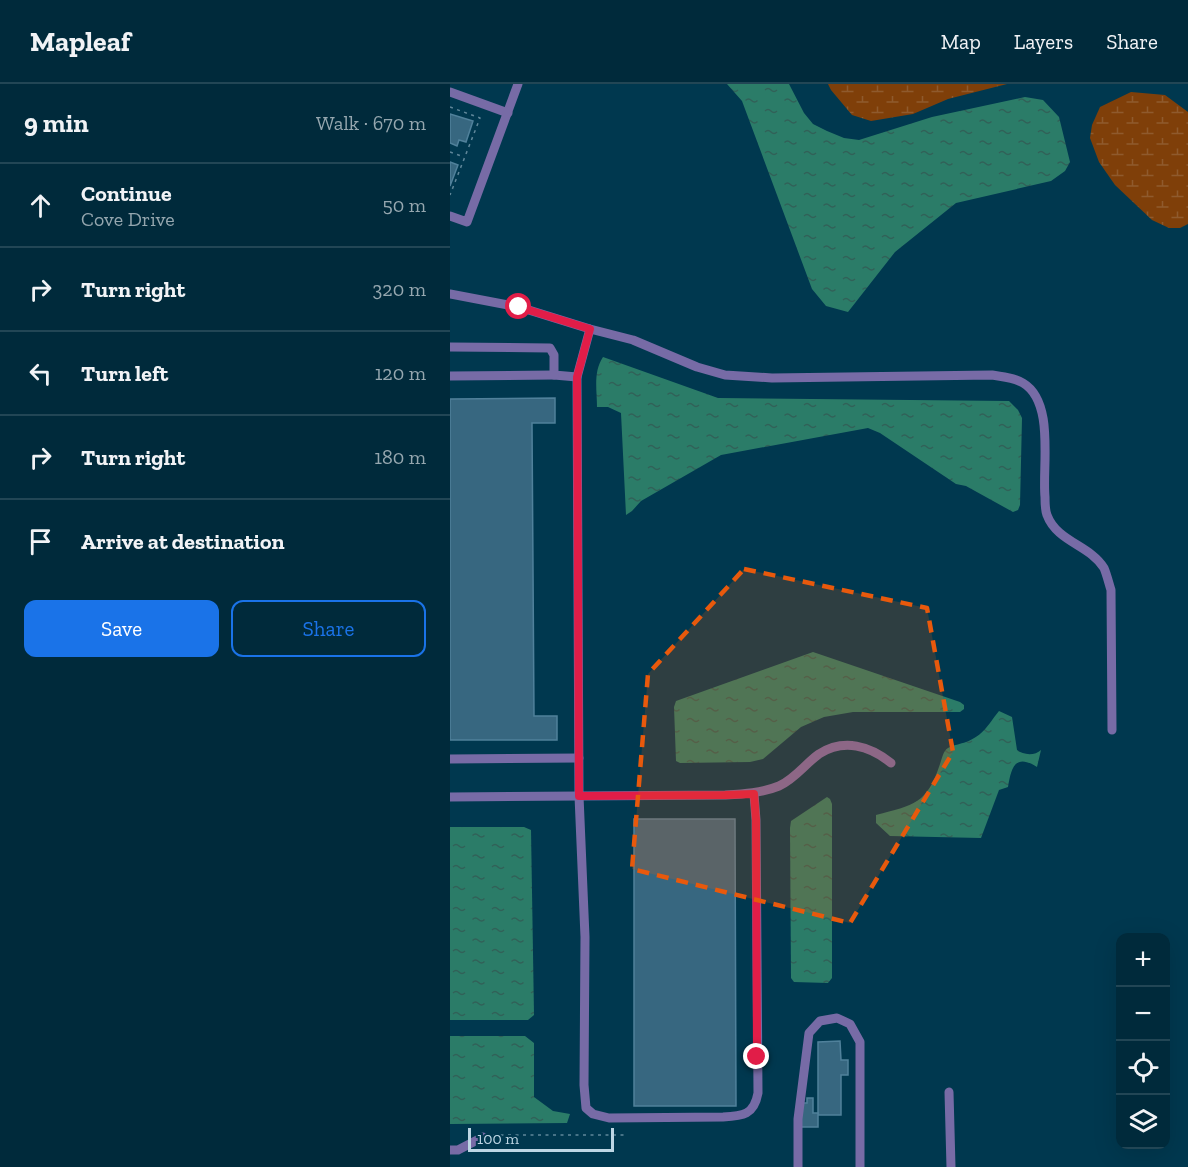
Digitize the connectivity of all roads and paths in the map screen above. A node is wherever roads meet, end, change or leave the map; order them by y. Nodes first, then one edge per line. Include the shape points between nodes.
1 (518, 84) edge
2 (450, 92) edge
3 (450, 106) edge
4 (508, 113) junction
5 (450, 152) edge
6 (465, 157) junction
7 (450, 195) edge
8 (450, 216) edge
9 (450, 294) edge
10 (590, 329) junction
11 (450, 347) edge
12 (554, 375) junction
13 (450, 376) edge
14 (577, 377) junction
15 (1112, 730) dead end
16 (579, 758) junction
17 (450, 759) edge
18 (891, 763) dead end
19 (754, 794) junction
20 (579, 796) junction
21 (450, 797) edge
22 (949, 1092) dead end
23 (624, 1135) dead end
24 (483, 1137) joint
25 (450, 1150) edge
26 (798, 1167) edge
27 (860, 1167) edge
28 (951, 1167) edge

1 - 4 street
2 - 4 street
3 - 6 path via 480,118
4 - 8 street via 467,222
5 - 6 path
6 - 7 path
9 - 10 street via 519,307
10 - 14 street
10 - 15 street via 633,340 725,375 992,375 1026,385 1040,402 1047,515 1062,536 1104,568 1111,590
11 - 12 street via 549,348 554,355
12 - 13 street
12 - 14 street
14 - 16 street
16 - 17 street
16 - 20 street
18 - 19 street via 866,747 843,745 820,753 780,785
19 - 20 street
19 - 20 street via 758,1093 756,1104 748,1112 723,1118 609,1118 586,1108
20 - 21 street
22 - 28 street
23 - 24 path
24 - 25 street
26 - 27 street via 798,1119 809,1033 820,1021 837,1018 850,1024 860,1042

